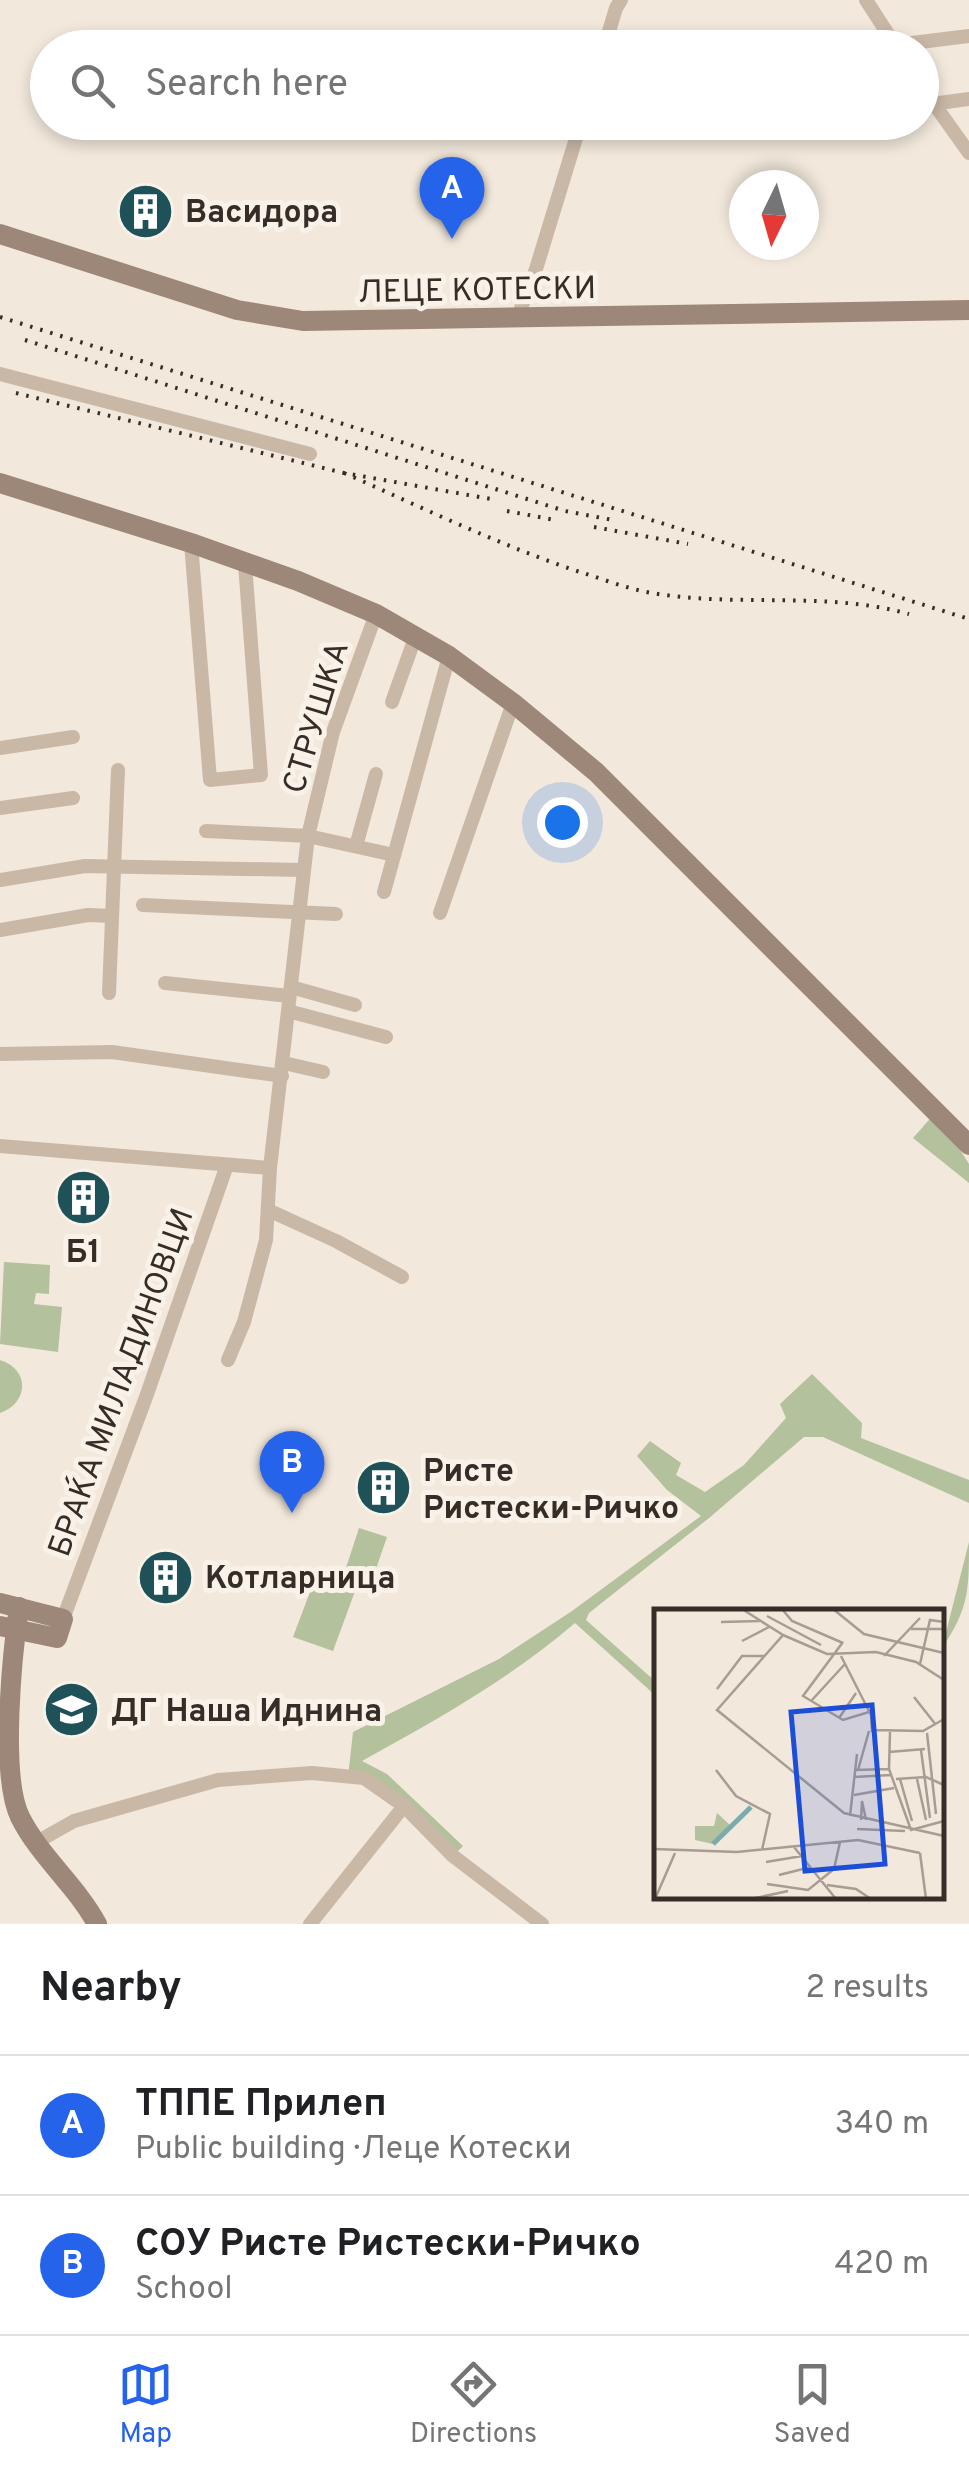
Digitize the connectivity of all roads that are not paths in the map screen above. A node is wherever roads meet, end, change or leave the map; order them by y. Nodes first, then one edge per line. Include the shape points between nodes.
1 (621, 0) edge
2 (866, 0) edge
3 (609, 30) edge
4 (886, 30) edge
5 (969, 36) edge
6 (939, 40) edge
7 (969, 99) edge
8 (939, 103) edge
9 (939, 113) edge
10 (576, 140) edge
11 (969, 152) edge
12 (0, 234) edge
13 (969, 310) edge
14 (518, 316) junction
15 (0, 374) edge
16 (310, 454) dead end
17 (0, 483) edge
18 (191, 543) junction
19 (245, 564) junction
20 (376, 614) junction
21 (416, 636) junction
22 (449, 656) junction
23 (392, 702) dead end
24 (513, 703) junction
25 (73, 738) dead end
26 (0, 748) edge
27 (118, 770) dead end
28 (376, 774) dead end
29 (73, 798) dead end
30 (0, 808) edge
31 (206, 831) dead end
32 (308, 836) junction
33 (356, 846) junction
34 (394, 855) junction
35 (114, 867) junction
36 (302, 870) junction
37 (0, 880) edge
38 (384, 892) dead end
39 (143, 905) dead end
40 (299, 910) junction
41 (440, 913) dead end
42 (336, 914) dead end
43 (112, 916) junction
44 (0, 930) edge
45 (165, 983) dead end
46 (109, 993) dead end
47 (289, 998) junction
48 (355, 1005) dead end
49 (386, 1037) dead end
50 (0, 1054) edge
51 (283, 1070) junction
52 (323, 1072) dead end
53 (969, 1145) edge
54 (0, 1146) edge
55 (227, 1165) junction
56 (270, 1168) junction
57 (268, 1210) junction
58 (402, 1276) dead end
59 (228, 1360) dead end
60 (9, 1605) edge
61 (63, 1618) junction
62 (8, 1628) edge
63 (404, 1806) junction
64 (35, 1843) junction
65 (97, 1924) edge
66 (310, 1924) edge
67 (542, 1924) edge

1 - 3 street
2 - 4 street
5 - 6 street
7 - 8 street
9 - 11 street
10 - 14 street
12 - 14 main road, ЛЕЦЕ КОТЕСКИ via 266,317 360,322
13 - 14 main road, ЛЕЦЕ КОТЕСКИ
15 - 16 street
17 - 18 main road
18 - 19 main road
18 - 19 street via 210,780 261,775
19 - 20 main road
20 - 21 main road
20 - 32 street, СТРУШКА via 333,732
21 - 22 main road
21 - 23 street
22 - 24 main road
22 - 34 street
24 - 41 street
24 - 53 main road via 614,789
25 - 26 street
27 - 35 street
28 - 33 street
29 - 30 street
31 - 32 street, СТРУШКА
32 - 33 street, СТРУШКА
32 - 36 street, СТРУШКА
33 - 34 street, СТРУШКА
34 - 38 street
35 - 36 street
35 - 37 street
35 - 43 street
36 - 40 street, СТРУШКА
39 - 40 street
40 - 42 street
40 - 47 street, СТРУШКА
43 - 44 street
43 - 46 street
45 - 47 street
47 - 48 street
47 - 49 street
47 - 51 street, СТРУШКА
50 - 51 street via 112,1052
51 - 52 street
51 - 56 street, СТРУШКА
54 - 55 street, БРАЌА МИЛАДИНОВЦИ
55 - 56 street, БРАЌА МИЛАДИНОВЦИ
55 - 61 street, БРАЌА МИЛАДИНОВЦИ
56 - 57 street, СТРУШКА
57 - 58 street
57 - 59 street, СТРУШКА via 266,1240
60 - 61 main road
60 - 62 main road
61 - 62 main road via 57,1638
62 - 64 main road via 10,1774 17,1812
63 - 64 street via 364,1778 248,1776 110,1808
63 - 66 street
63 - 67 street via 453,1856
64 - 65 main road

